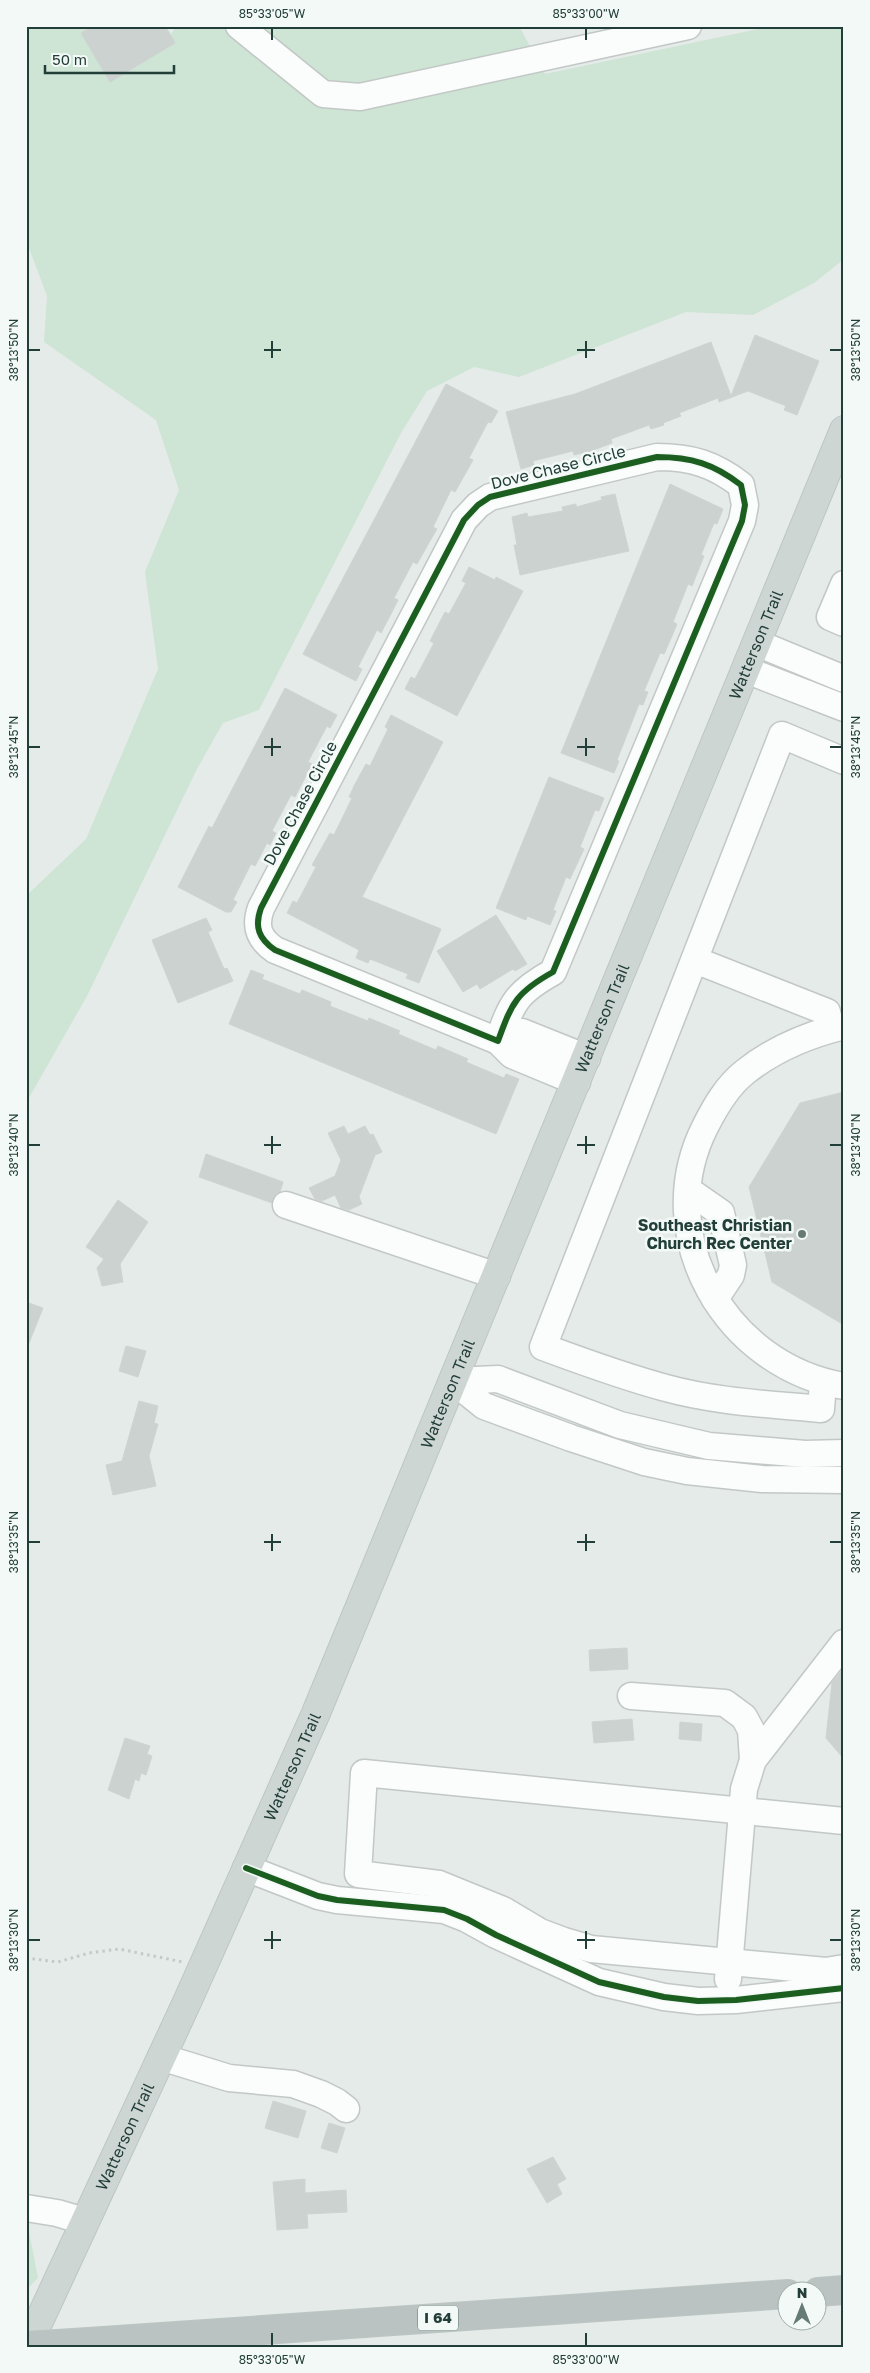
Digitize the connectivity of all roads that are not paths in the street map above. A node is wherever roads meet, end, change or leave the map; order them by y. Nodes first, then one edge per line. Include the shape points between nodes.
1 (239, 26) edge
2 (688, 26) edge
3 (844, 430) edge
4 (844, 584) edge
5 (844, 623) edge
6 (757, 644) junction
7 (746, 670) junction
8 (844, 678) edge
9 (844, 708) edge
10 (844, 761) edge
11 (694, 960) junction
12 (837, 1028) edge
13 (498, 1040) junction
14 (582, 1070) junction
15 (688, 1190) junction
16 (286, 1204) dead end
17 (497, 1276) junction
18 (715, 1299) junction
19 (453, 1381) junction
20 (834, 1384) edge
21 (844, 1453) edge
22 (844, 1480) edge
23 (844, 1643) edge
24 (632, 1696) dead end
25 (754, 1760) junction
26 (742, 1812) junction
27 (844, 1821) edge
28 (246, 1868) junction
29 (729, 1963) junction
30 (844, 1968) edge
31 (844, 1988) edge
32 (726, 2000) junction
33 (161, 2057) junction
34 (346, 2110) dead end
35 (26, 2208) edge
36 (84, 2221) junction
37 (844, 2290) edge
38 (828, 2291) edge
39 (778, 2295) edge
40 (27, 2346) edge

1 - 2 street via 323,94 360,97
3 - 6 main road, Watterson Trail
4 - 5 street via 830,617
6 - 7 main road, Watterson Trail
6 - 8 street
7 - 9 street
7 - 14 main road, Watterson Trail
10 - 11 street via 782,735
11 - 12 street via 827,1012
11 - 20 street via 543,1346 608,1371 667,1388 756,1404 821,1409
12 - 15 street via 778,1048 744,1073 718,1102 694,1148
13 - 13 street, Dove Chase Circle via 275,950 263,942 257,918 464,520 478,505 490,497 658,456 682,457 708,464 741,485 745,505 742,521 553,972 526,988 514,1001
13 - 14 street, Dove Chase Circle via 512,1055
14 - 17 main road, Watterson Trail
15 - 18 street via 688,1222 694,1252
15 - 18 street via 721,1213 733,1265 731,1275
16 - 17 street
17 - 19 main road, Watterson Trail
18 - 20 street via 740,1333 767,1356 800,1374
19 - 21 street via 498,1379 620,1425 709,1446 805,1454
19 - 22 street via 484,1406 644,1462 687,1471 762,1479
19 - 28 main road, Watterson Trail via 316,1713
23 - 25 street
24 - 25 street via 724,1703 744,1717 751,1730
25 - 26 street via 744,1789
26 - 27 street
26 - 29 street
26 - 29 street via 364,1773 358,1874 439,1884 503,1910 540,1932 591,1949
28 - 32 street via 318,1896 444,1910 599,1982 664,1997
28 - 33 main road, Watterson Trail
29 - 30 street via 826,1971
29 - 32 street
31 - 32 street
33 - 34 street via 229,2078 292,2084 321,2094
33 - 36 main road, Watterson Trail
35 - 36 street via 57,2212
36 - 40 main road, Watterson Trail
37 - 38 highway
39 - 40 highway, I 64, bridge

